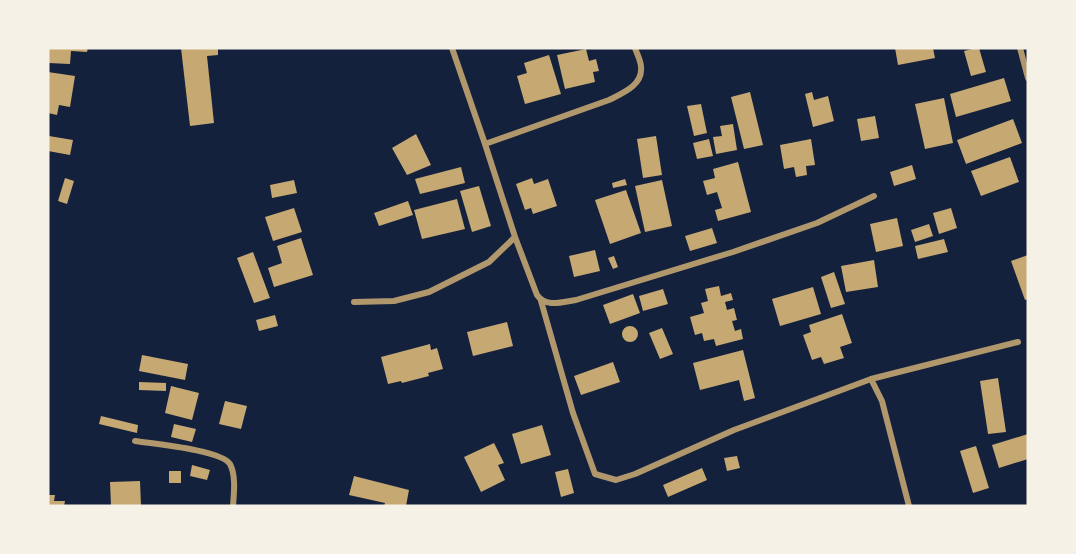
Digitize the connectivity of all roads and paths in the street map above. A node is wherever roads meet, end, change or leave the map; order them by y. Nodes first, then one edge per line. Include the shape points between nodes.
1 (452, 48) edge
2 (635, 48) edge
3 (1020, 48) edge
4 (1028, 78) edge
5 (485, 144) junction
6 (874, 196) dead end
7 (515, 237) junction
8 (541, 301) junction
9 (354, 302) dead end
10 (1018, 342) dead end
11 (871, 379) junction
12 (135, 441) dead end
13 (233, 506) edge
14 (909, 506) edge

1 - 5 street
2 - 5 street via 641,68 639,78 628,90
3 - 4 street
5 - 7 street
6 - 8 street via 817,223 733,252 576,300
7 - 8 street
7 - 9 street via 489,262 429,292 394,301
8 - 11 street via 595,474 616,480 734,430
10 - 11 street
11 - 14 street via 882,401
12 - 13 street via 207,452 227,460 232,467

